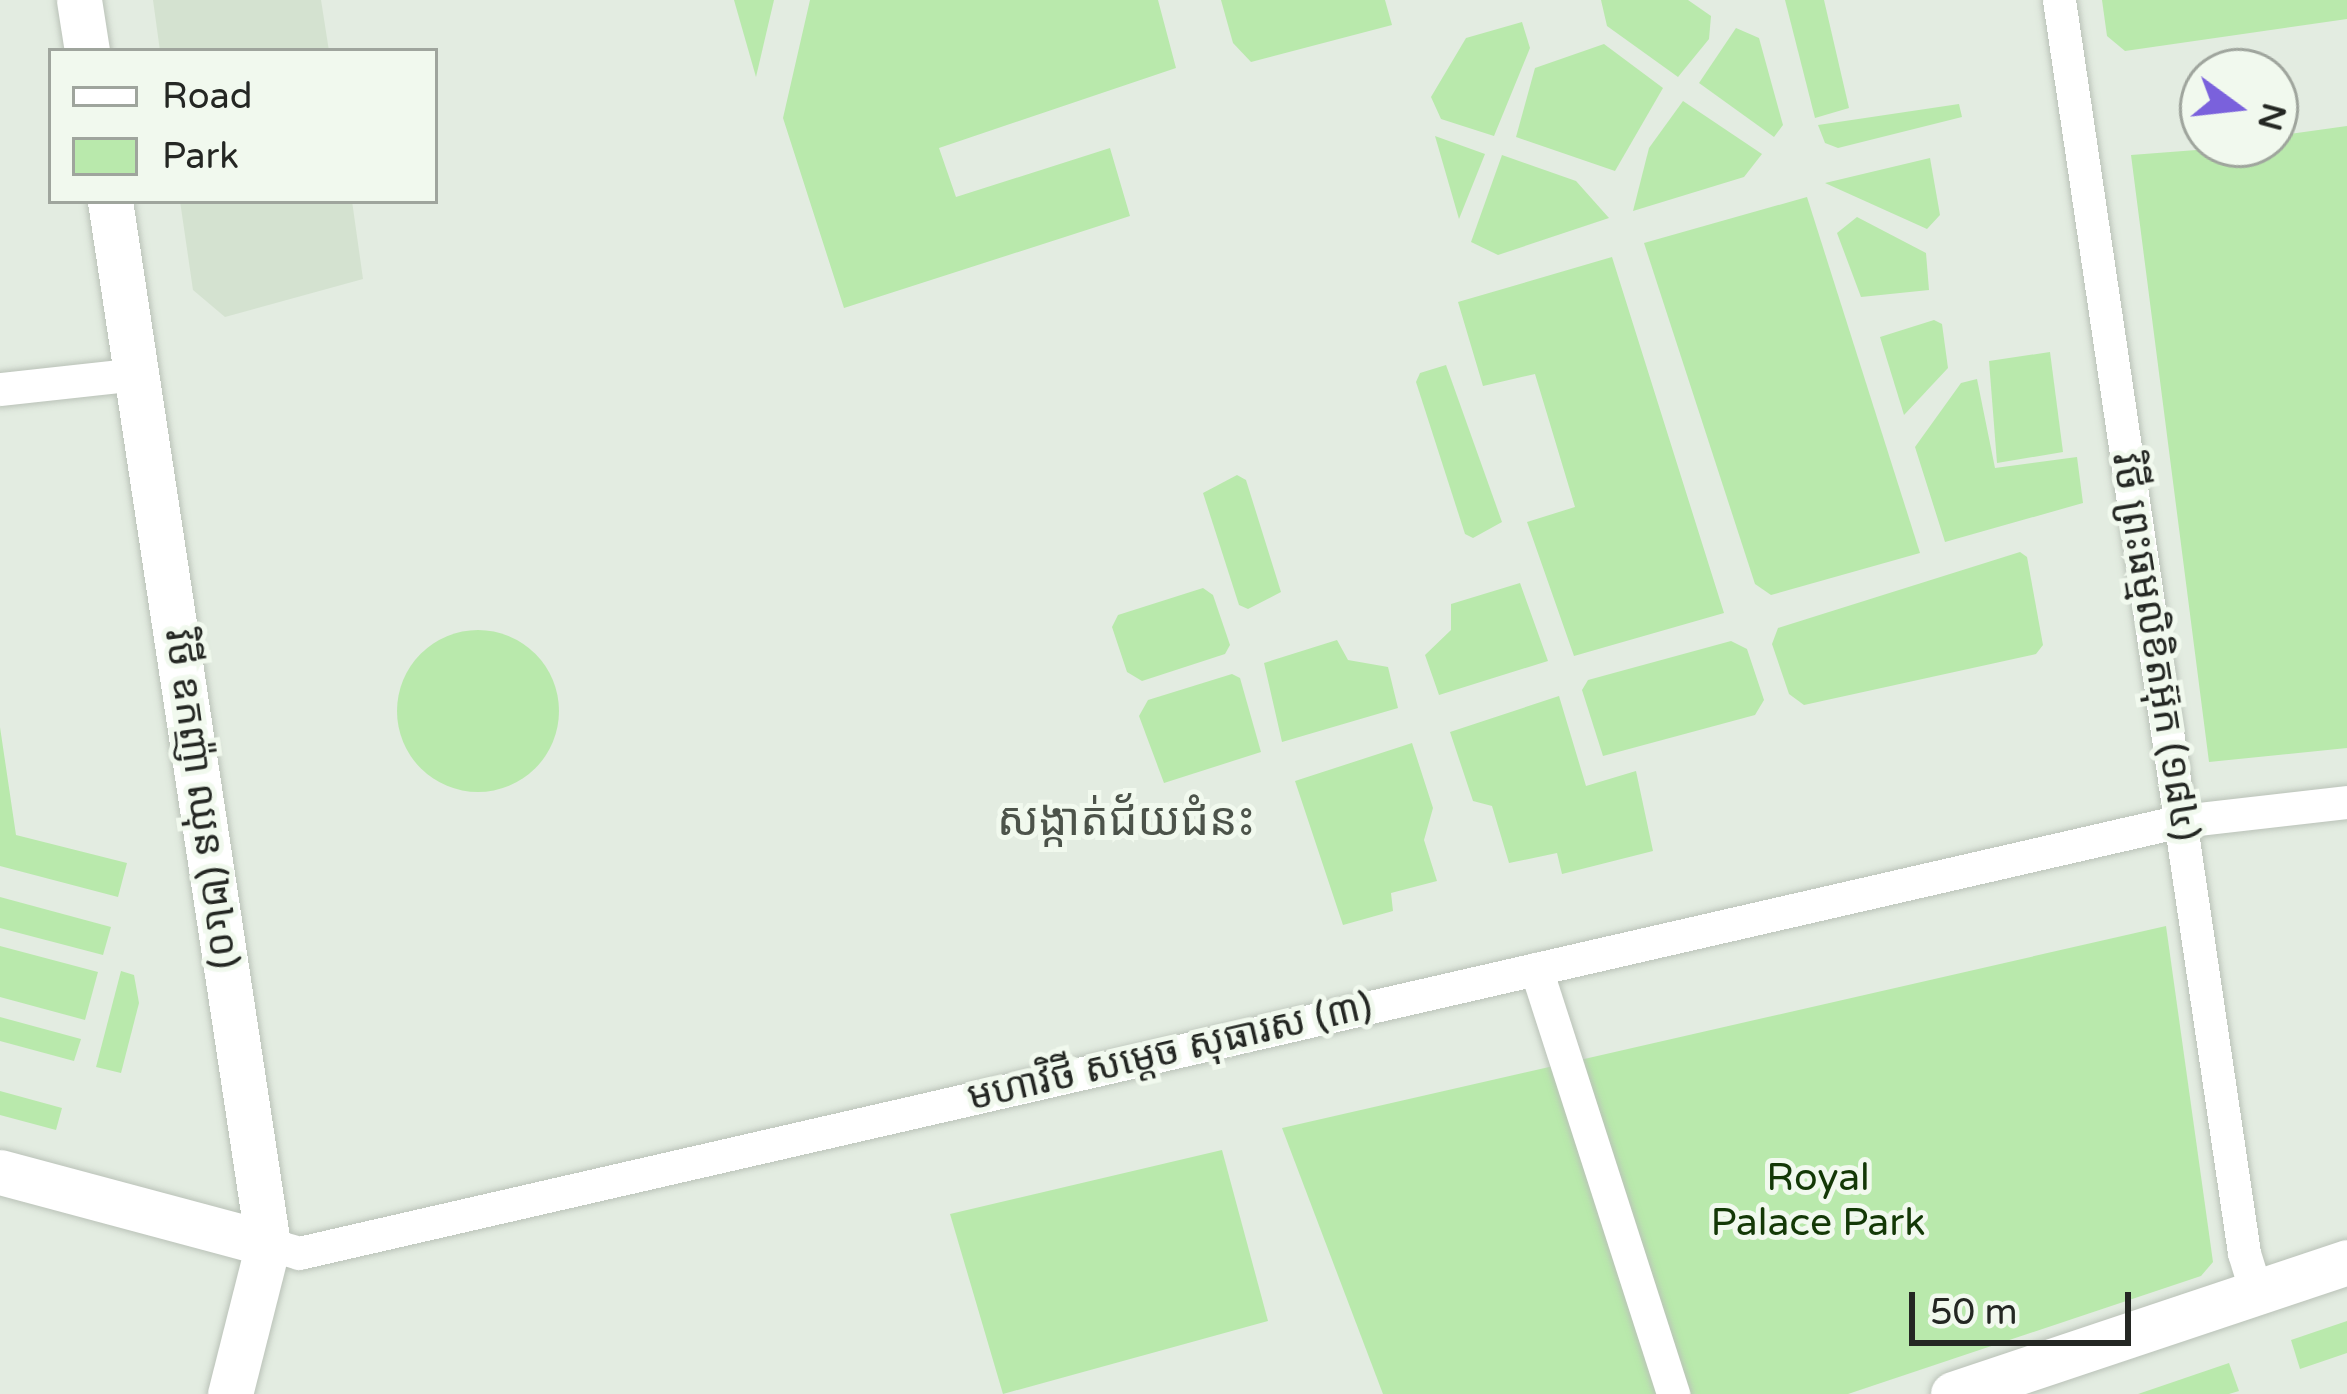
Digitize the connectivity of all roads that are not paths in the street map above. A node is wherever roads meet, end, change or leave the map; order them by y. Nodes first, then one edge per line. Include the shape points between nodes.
1 (79, 0) edge
2 (2059, 0) edge
3 (87, 48) edge
4 (110, 204) edge
5 (138, 374) junction
6 (0, 389) edge
7 (2347, 802) edge
8 (2181, 821) junction
9 (1536, 969) junction
10 (0, 1172) edge
11 (268, 1244) junction
12 (2347, 1262) edge
13 (2256, 1292) junction
14 (230, 1394) edge
15 (1673, 1394) edge
16 (1953, 1394) edge

1 - 3 street
2 - 8 street, វិថី ព្រះធម្មលិខិតអ៊ុក (១៨៤)
4 - 5 street, វិថី ឧកញ៉ា ឈុន (២៤០)
5 - 6 street
5 - 11 street, វិថី ឧកញ៉ា ឈុន (២៤០)
7 - 8 street, មហាវិថី សម្តេច សុធារស (៣)
8 - 9 street, មហាវិថី សម្តេច សុធារស (៣)
8 - 13 street, វិថី ព្រះធម្មលិខិតអ៊ុក (១៨៤)
9 - 11 street, មហាវិថី សម្តេច សុធារស (៣) via 298,1253
9 - 15 street
10 - 11 street, មហាវិថី សម្តេច សុធារស (៣)
11 - 14 street, វិថី ឧកញ៉ា ឈុន (២៤០)
12 - 13 street
13 - 16 street

